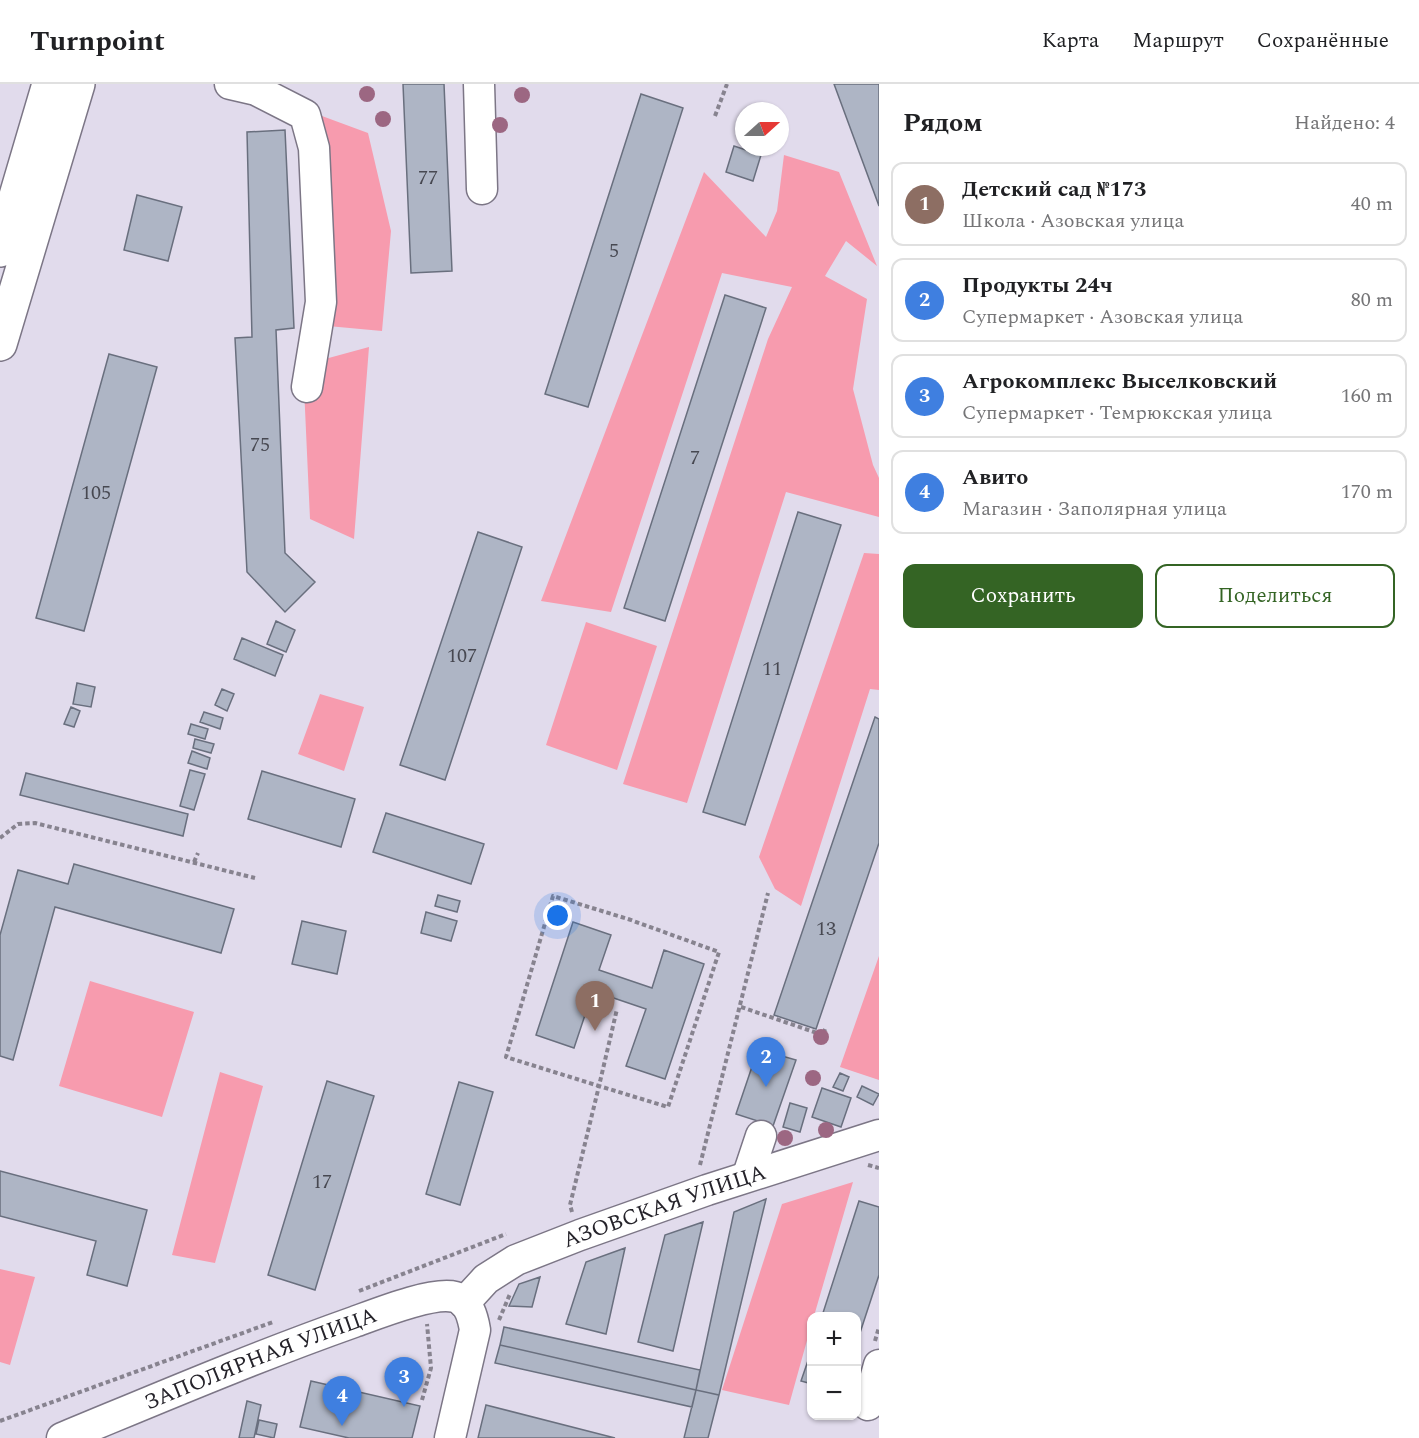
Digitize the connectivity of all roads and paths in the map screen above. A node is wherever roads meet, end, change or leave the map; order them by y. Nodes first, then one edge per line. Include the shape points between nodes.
1 (50, 84) edge
2 (78, 84) edge
3 (479, 84) edge
4 (727, 84) edge
5 (248, 86) edge
6 (715, 116) dead end
7 (482, 189) dead end
8 (0, 250) edge
9 (0, 344) edge
10 (306, 387) dead end
11 (0, 838) edge
12 (198, 854) dead end
13 (194, 862) junction
14 (255, 878) dead end
15 (768, 893) dead end
16 (741, 1007) junction
17 (617, 1009) dead end
18 (825, 1029) dead end
19 (599, 1086) junction
20 (761, 1136) dead end
21 (875, 1148) edge
22 (862, 1164) dead end
23 (697, 1174) dead end
24 (748, 1175) junction
25 (580, 1235) junction
26 (410, 1269) dead end
27 (512, 1291) dead end
28 (421, 1301) junction
29 (464, 1303) junction
30 (495, 1330) dead end
31 (879, 1365) edge
32 (422, 1400) dead end
33 (868, 1405) dead end
34 (62, 1438) edge
35 (450, 1438) edge

1 - 8 main road
2 - 9 main road
3 - 7 street
4 - 6 path
5 - 10 street via 305,115 314,148 321,302
11 - 13 path via 18,824 35,823
12 - 13 path
13 - 14 path
15 - 16 path
16 - 18 path via 823,1035
16 - 23 path
17 - 19 path
19 - 19 path via 668,1107 719,952 553,896 506,1057
19 - 25 path via 570,1205
20 - 24 street
21 - 22 path
21 - 24 street, АЗОВСКАЯ УЛИЦА
24 - 25 street, АЗОВСКАЯ УЛИЦА
25 - 29 street, АЗОВСКАЯ УЛИЦА via 516,1260 486,1279
26 - 28 path
27 - 30 path
28 - 29 street, ЗАПОЛЯРНАЯ УЛИЦА via 455,1297
28 - 32 path via 426,1313 431,1368
28 - 34 street, ЗАПОЛЯРНАЯ УЛИЦА via 255,1358
29 - 35 street via 475,1330
31 - 33 street

